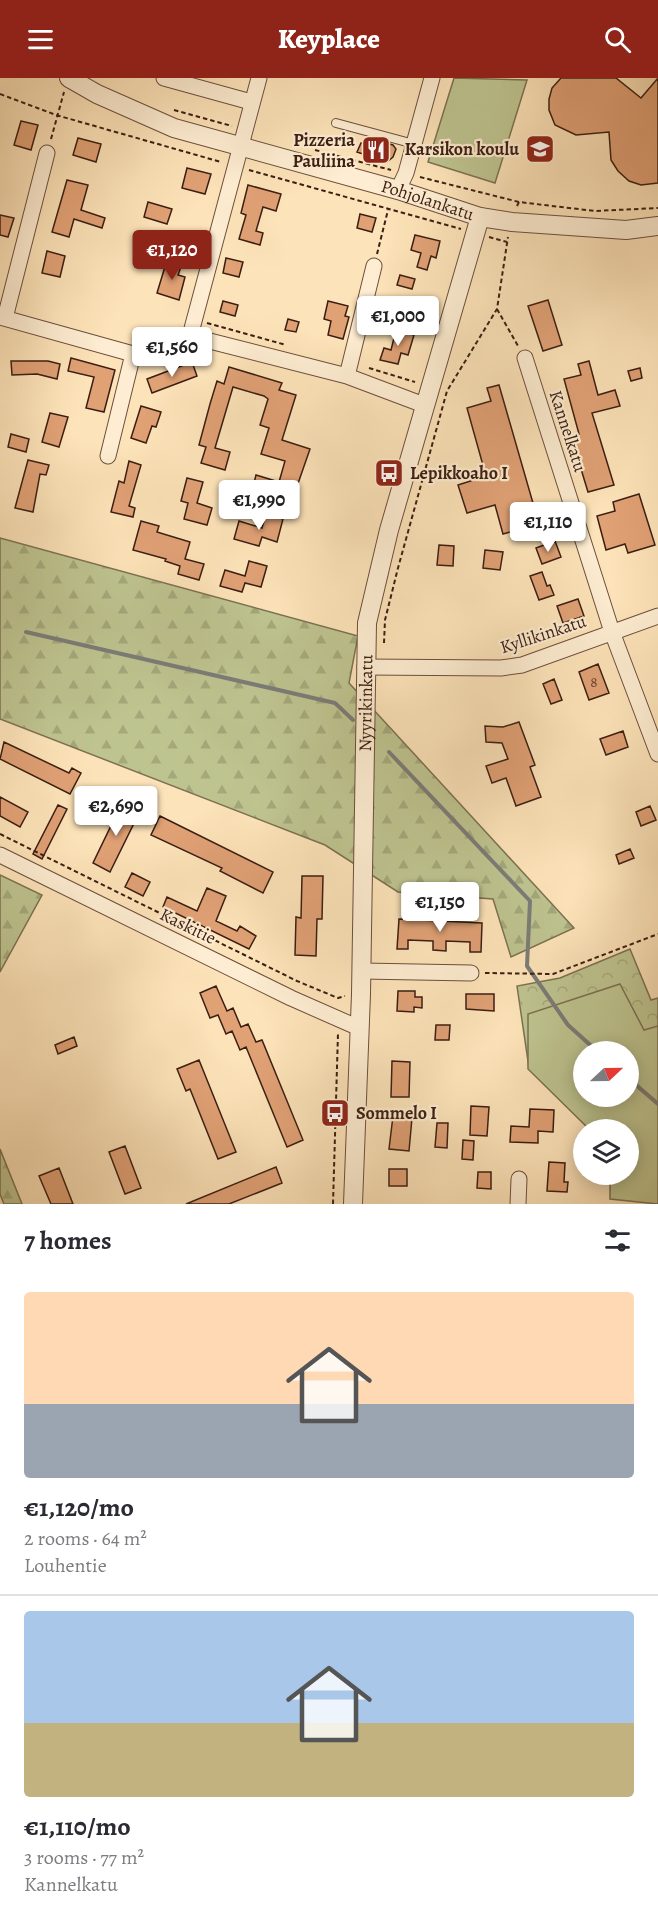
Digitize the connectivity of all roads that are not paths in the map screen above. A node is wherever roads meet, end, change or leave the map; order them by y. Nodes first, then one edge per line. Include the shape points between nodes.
1 (164, 78) edge
2 (259, 78) edge
3 (432, 78) edge
4 (67, 83) edge
5 (251, 102) junction
6 (336, 123) dead end
7 (241, 138) junction
8 (414, 144) junction
9 (47, 153) road end
10 (398, 190) junction
11 (478, 225) junction
12 (658, 226) edge
13 (374, 266) road end
14 (2, 317) edge
15 (190, 336) junction
16 (133, 354) junction
17 (525, 358) road end
18 (347, 376) junction
19 (424, 405) junction
20 (108, 456) dead end
21 (658, 616) edge
22 (612, 632) junction
23 (373, 667) junction
24 (658, 754) edge
25 (0, 855) edge
26 (362, 970) junction
27 (471, 973) road end
28 (359, 1028) junction
29 (519, 1179) dead end
30 (353, 1204) edge
31 (518, 1204) edge

1 - 5 street
2 - 5 street
3 - 8 street
4 - 7 street, Pohjolankatu via 174,128
5 - 7 street
6 - 8 lane
7 - 10 street, Pohjolankatu
7 - 15 street
8 - 10 street
9 - 14 street
10 - 11 street, Pohjolankatu
11 - 12 street, Pohjolankatu via 512,222 626,230
11 - 19 street, Nyyrikinkatu
13 - 18 street
14 - 16 street
15 - 16 street
15 - 18 street
16 - 20 street
17 - 22 street, Kannelkatu
18 - 19 street
19 - 23 street, Nyyrikinkatu via 367,623
21 - 22 street, Kyllikinkatu
22 - 23 street, Kyllikinkatu via 522,665
22 - 24 street, Kannelkatu
23 - 26 street, Nyyrikinkatu
25 - 28 street, Kaskitie
26 - 27 street
26 - 28 street, Nyyrikinkatu
28 - 30 street, Nyyrikinkatu
29 - 31 street

